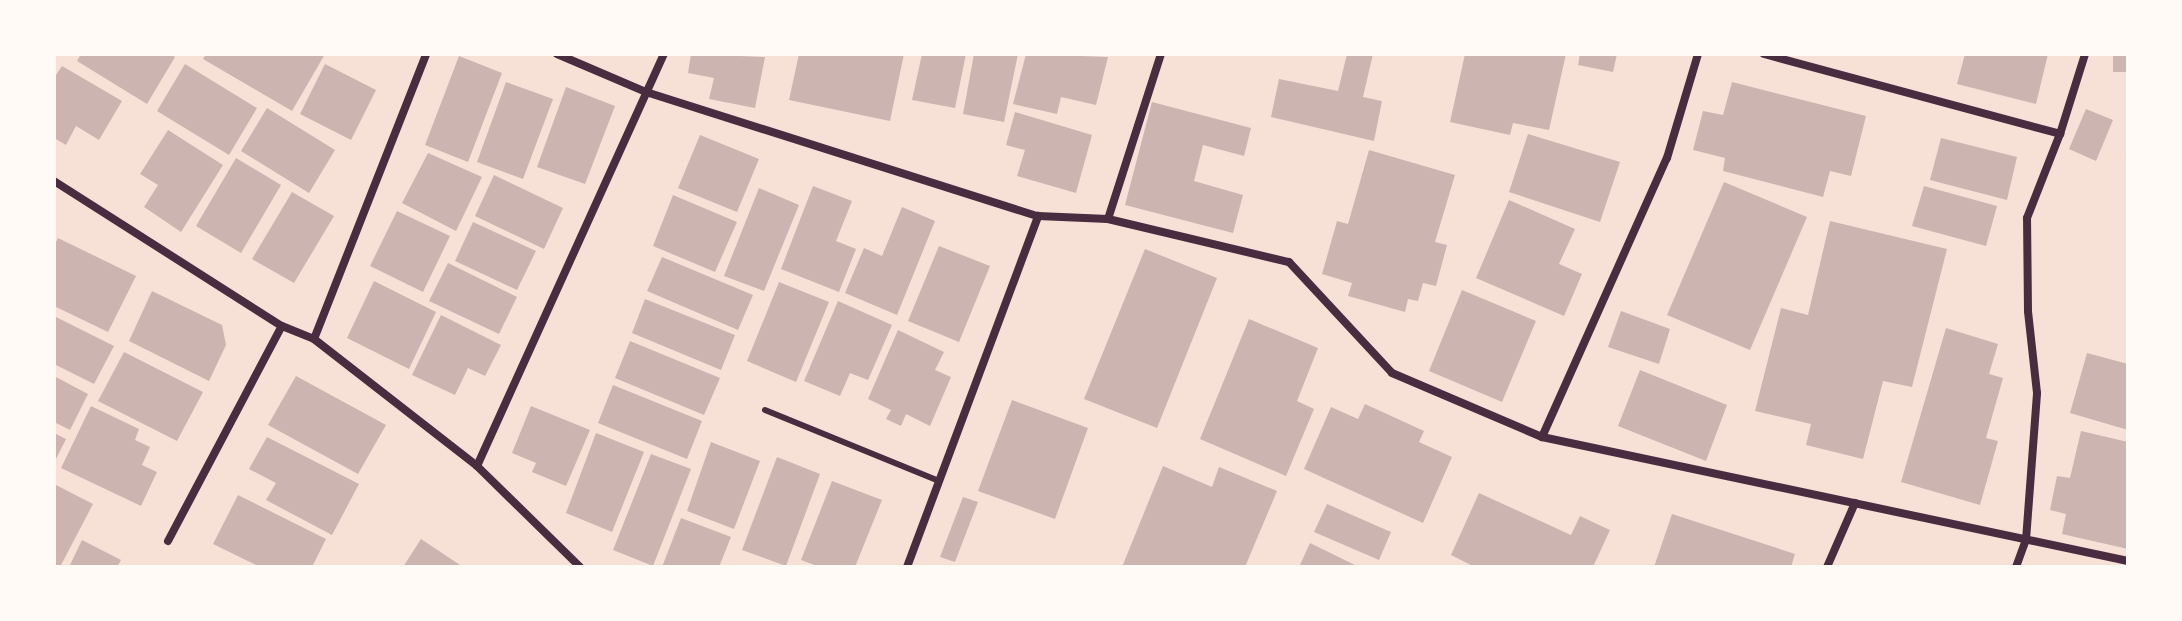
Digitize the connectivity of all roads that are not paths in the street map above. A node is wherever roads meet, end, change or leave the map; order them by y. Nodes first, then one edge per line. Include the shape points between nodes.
1 (426, 54) edge
2 (557, 54) edge
3 (664, 54) edge
4 (1161, 54) edge
5 (1698, 54) edge
6 (1764, 54) edge
7 (2085, 54) edge
8 (646, 92) junction
9 (2060, 134) junction
10 (56, 188) edge
11 (1038, 216) junction
12 (1108, 219) junction
13 (282, 326) junction
14 (314, 339) junction
15 (765, 410) dead end
16 (1542, 437) junction
17 (477, 466) junction
18 (939, 481) junction
19 (1855, 503) junction
20 (2026, 540) junction
21 (168, 541) dead end
22 (2128, 561) edge
23 (580, 567) edge
24 (907, 567) edge
25 (1827, 567) edge
26 (2016, 567) edge

1 - 14 street
2 - 8 street
3 - 8 street
4 - 12 street
5 - 16 street via 1667,158
6 - 9 street
7 - 9 street
8 - 11 street
8 - 17 street
9 - 20 street via 2027,218 2028,311 2037,393
10 - 13 street
11 - 12 street
11 - 18 street
12 - 16 street via 1289,262 1392,373
13 - 14 street
13 - 21 street
14 - 17 street
15 - 18 lane
16 - 19 street
17 - 23 street
18 - 24 street
19 - 20 street
19 - 25 street
20 - 22 street
20 - 26 street

